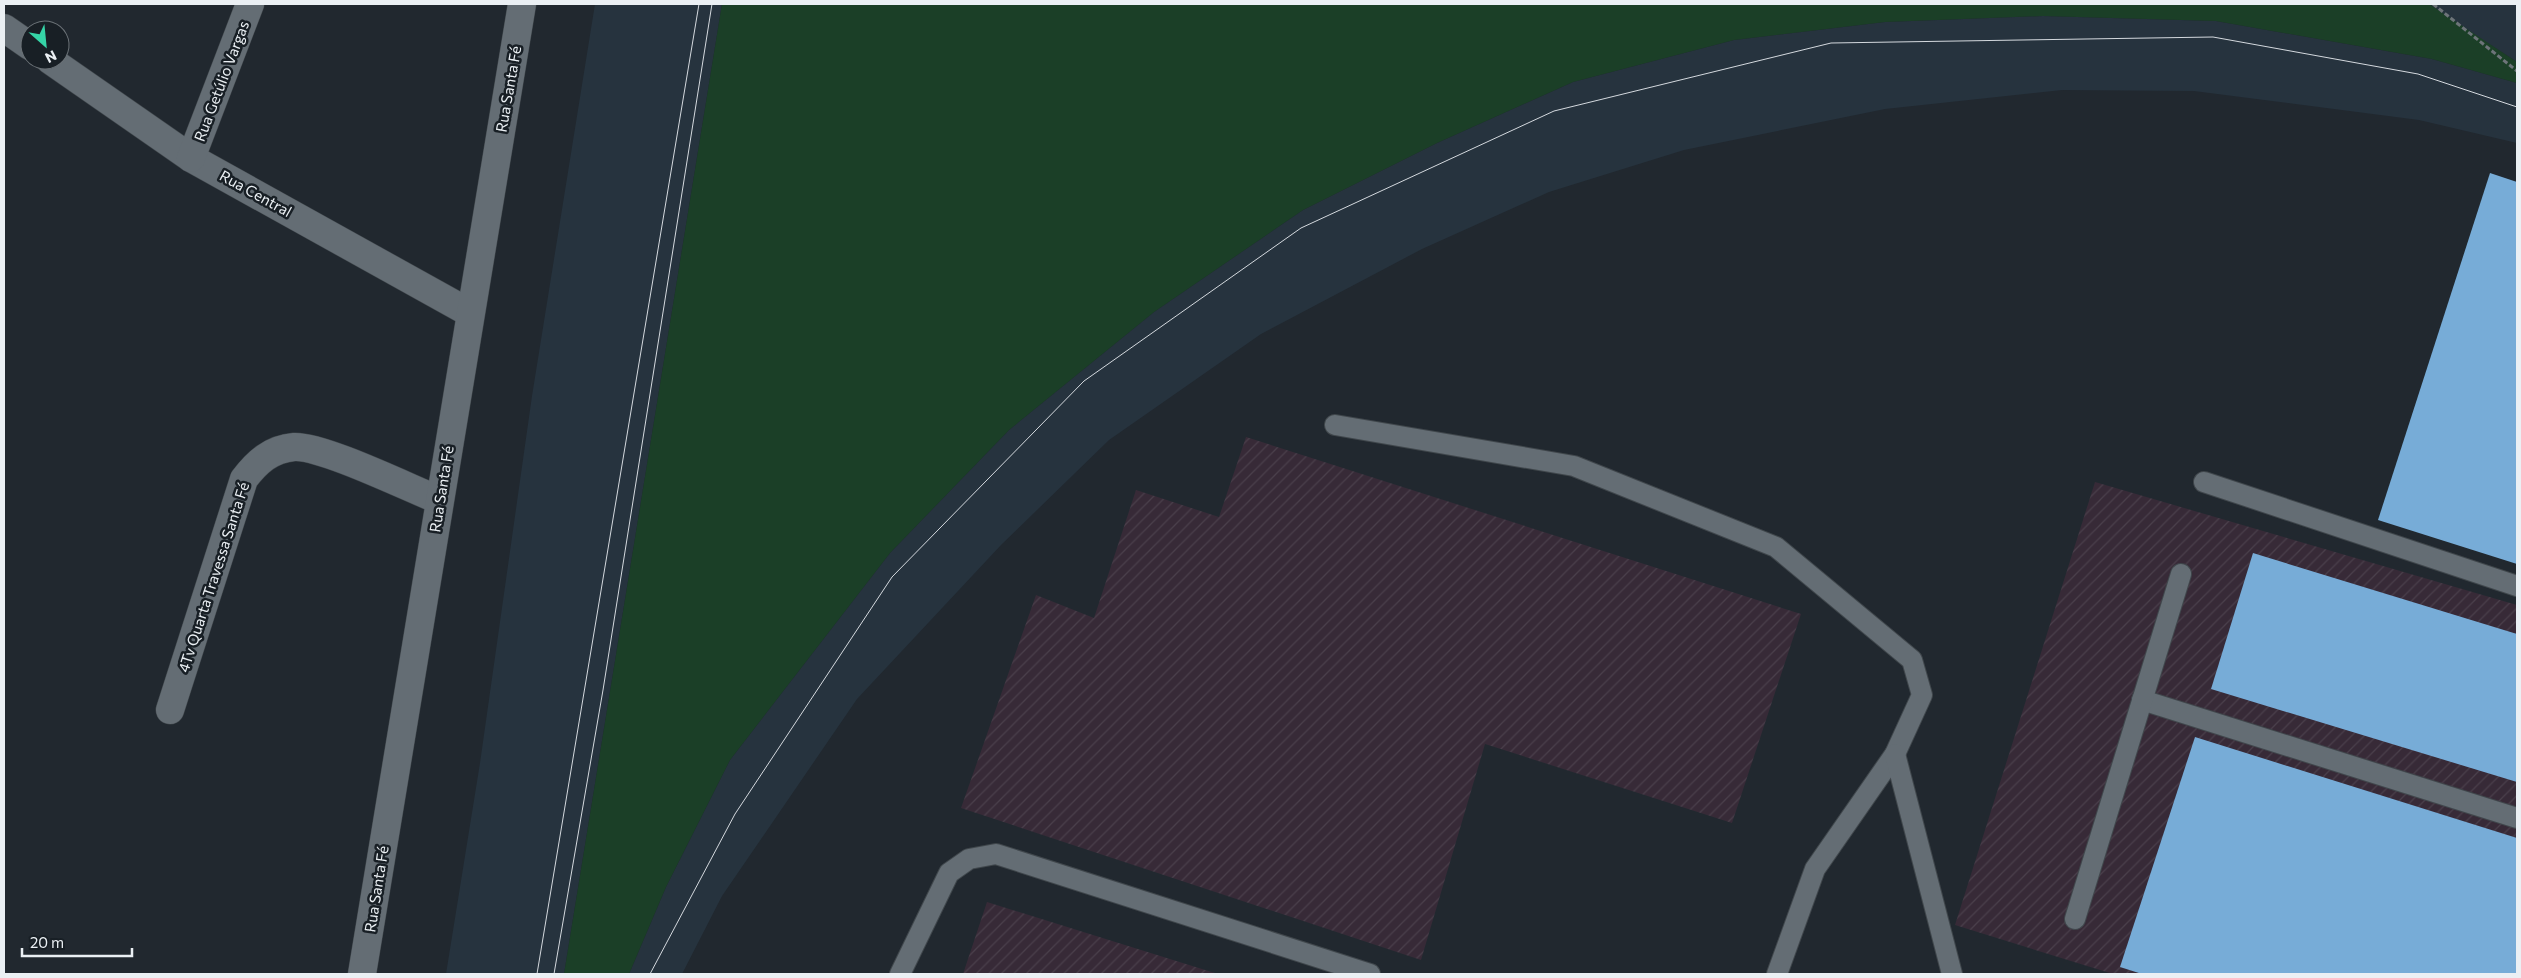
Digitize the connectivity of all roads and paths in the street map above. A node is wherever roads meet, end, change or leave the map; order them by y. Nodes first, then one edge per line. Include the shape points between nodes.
1 (250, 4) edge
2 (522, 4) edge
3 (2433, 4) edge
4 (4, 28) edge
5 (20, 39) edge
6 (64, 70) edge
7 (2517, 71) edge
8 (191, 158) junction
9 (470, 313) junction
10 (1335, 424) dead end
11 (2204, 482) dead end
12 (439, 500) junction
13 (2181, 574) dead end
14 (2517, 586) edge
15 (2142, 700) junction
16 (170, 710) dead end
17 (1895, 754) junction
18 (2517, 818) edge
19 (2075, 919) dead end
20 (362, 974) edge
21 (900, 974) edge
22 (1370, 974) edge
23 (1777, 974) edge
24 (1952, 974) edge

1 - 8 street, Rua Getúlio Vargas
2 - 9 street, Rua Santa Fé
3 - 7 path
4 - 5 street
6 - 8 street, Rua Central
8 - 9 street, Rua Central
9 - 12 street, Rua Santa Fé
10 - 17 lane via 1574,466 1776,547 1912,660 1922,695
11 - 14 lane
12 - 16 street, 4Tv Quarta Travessa Santa Fé via 327,454 303,448 276,450 259,460 244,479
12 - 20 street, Rua Santa Fé
13 - 15 lane
15 - 18 lane
15 - 19 lane
17 - 23 lane via 1815,869
17 - 24 lane
21 - 22 lane via 949,872 968,859 996,854

